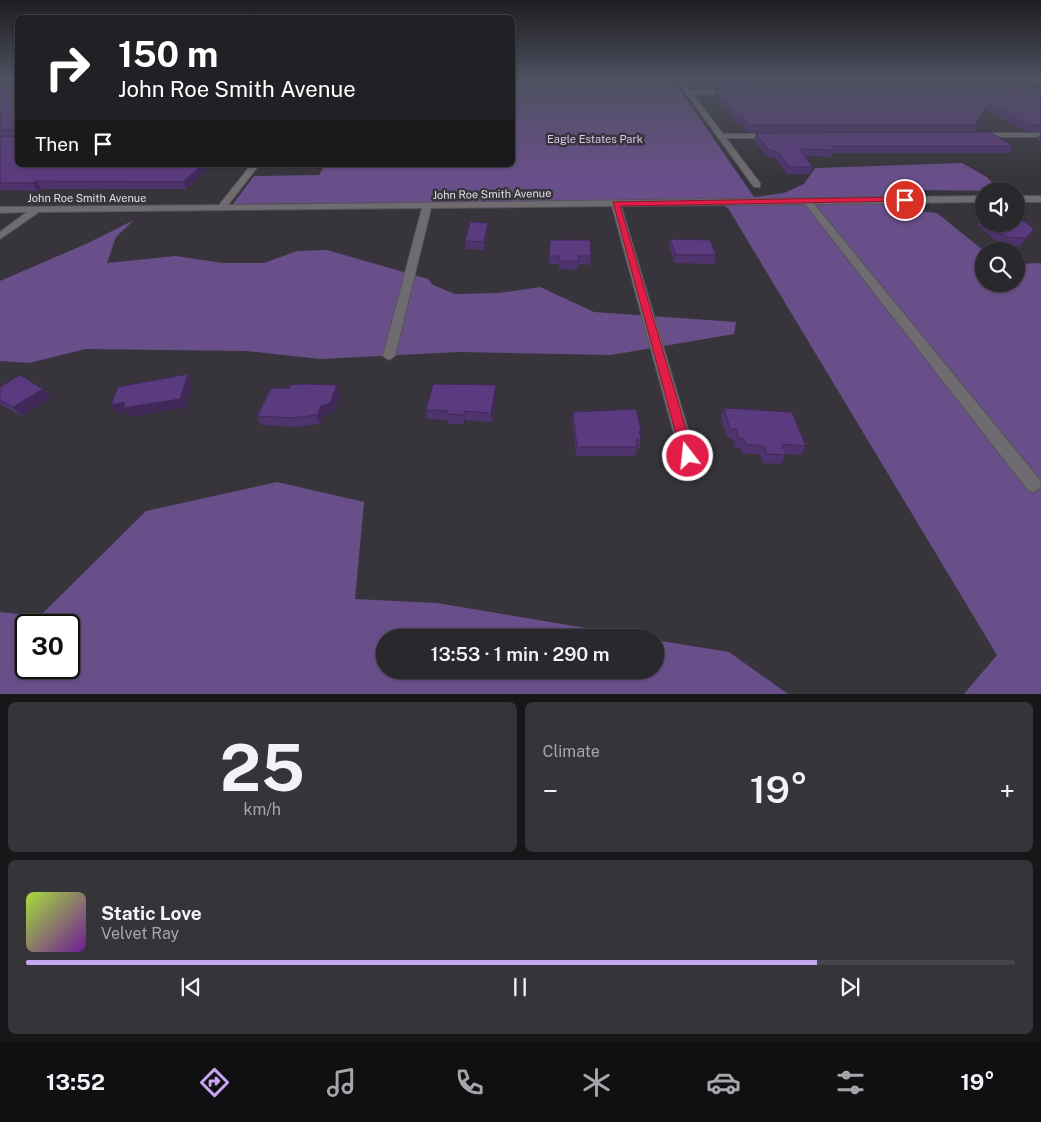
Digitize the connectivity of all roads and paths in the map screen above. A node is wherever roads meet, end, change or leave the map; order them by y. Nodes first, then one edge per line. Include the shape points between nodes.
1 (702, 110) edge
2 (971, 135) edge
3 (1041, 135) edge
4 (722, 136) junction
5 (782, 136) edge
6 (253, 167) edge
7 (757, 185) dead end
8 (975, 199) edge
9 (1025, 199) edge
10 (1041, 199) edge
11 (807, 200) junction
12 (616, 204) junction
13 (428, 206) junction
14 (221, 208) junction
15 (38, 209) junction
16 (0, 210) edge
17 (0, 236) edge
18 (389, 356) dead end
19 (688, 456) dead end
20 (1034, 485) dead end

1 - 4 street
2 - 3 street
4 - 5 street
4 - 7 street
6 - 14 street
8 - 11 street, John Roe Smith Avenue
9 - 10 street
11 - 12 street, John Roe Smith Avenue
11 - 20 street
12 - 13 street, John Roe Smith Avenue
12 - 19 street
13 - 14 street, John Roe Smith Avenue
13 - 18 street
14 - 15 street, John Roe Smith Avenue
15 - 16 street, John Roe Smith Avenue
15 - 17 street

